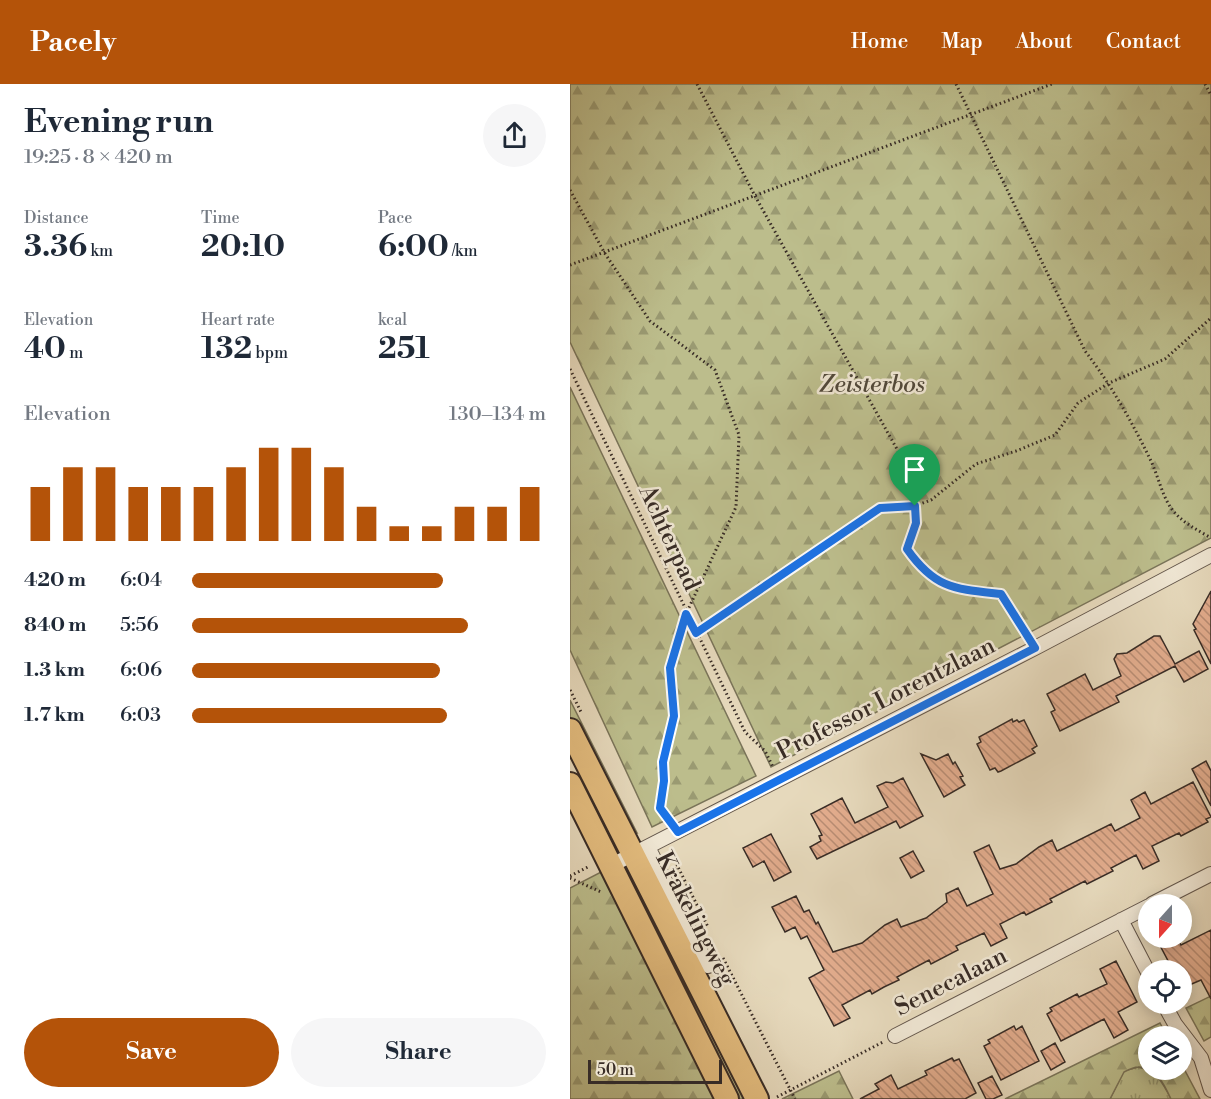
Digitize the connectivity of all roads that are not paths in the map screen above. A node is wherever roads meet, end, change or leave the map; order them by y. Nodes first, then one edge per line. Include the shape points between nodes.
1 (1211, 555) edge
2 (570, 730) edge
3 (570, 784) edge
4 (641, 851) junction
5 (612, 865) junction
6 (1211, 874) edge
7 (1172, 894) edge
8 (1138, 911) edge
9 (1121, 920) junction
10 (1142, 960) edge
11 (708, 966) dead end
12 (1170, 1014) edge
13 (895, 1036) road end
14 (1211, 1090) edge
15 (727, 1099) edge
16 (766, 1099) edge

1 - 4 street, Professor Lorentzlaan
2 - 4 main road, Krakelingweg
3 - 5 main road, Krakelingweg
4 - 5 street, Professor Lorentzlaan
4 - 11 street, Krakelingweg via 662,875
4 - 16 main road, Krakelingweg
5 - 15 main road, Krakelingweg
6 - 7 street, Senecalaan
8 - 9 street, Senecalaan
9 - 10 street
9 - 13 street, Senecalaan
12 - 14 street via 1201,1058

